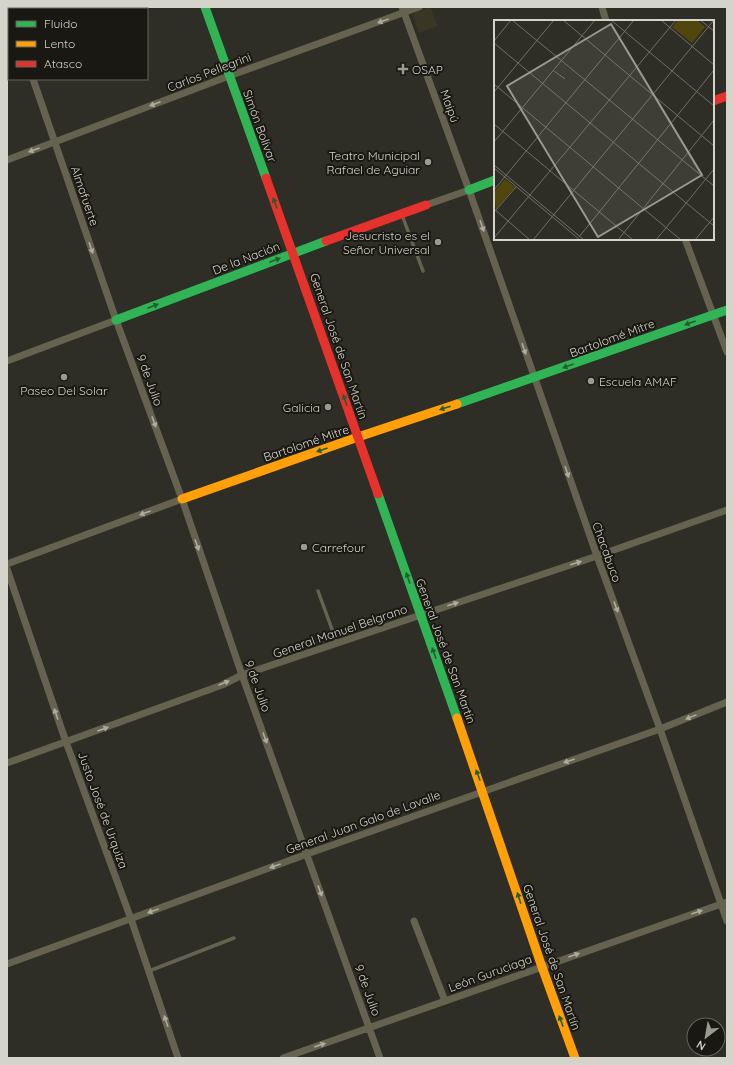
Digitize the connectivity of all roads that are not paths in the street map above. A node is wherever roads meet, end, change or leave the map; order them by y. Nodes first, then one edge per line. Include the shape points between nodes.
1 (205, 7) edge
2 (419, 7) edge
3 (602, 7) edge
4 (403, 10) edge
5 (606, 20) edge
6 (229, 76) junction
7 (33, 80) edge
8 (727, 96) edge
9 (714, 101) edge
10 (55, 142) junction
11 (7, 160) edge
12 (494, 180) edge
13 (469, 190) junction
14 (426, 205) joint
15 (402, 214) junction
16 (685, 240) edge
17 (293, 253) junction
18 (423, 271) dead end
19 (727, 310) edge
20 (714, 315) junction
21 (116, 320) junction
22 (727, 352) edge
23 (7, 361) edge
24 (534, 378) junction
25 (358, 437) junction
26 (182, 499) junction
27 (727, 510) edge
28 (597, 556) junction
29 (7, 564) edge
30 (7, 569) edge
31 (318, 591) dead end
32 (420, 615) junction
33 (337, 643) junction
34 (242, 675) junction
35 (727, 702) edge
36 (660, 729) junction
37 (66, 742) junction
38 (7, 763) edge
39 (483, 791) junction
40 (307, 854) junction
41 (724, 903) edge
42 (132, 919) junction
43 (414, 921) dead end
44 (727, 921) edge
45 (234, 938) dead end
46 (7, 964) edge
47 (542, 967) junction
48 (149, 971) junction
49 (445, 1001) junction
50 (370, 1028) junction
51 (178, 1058) edge
52 (283, 1058) edge
53 (380, 1058) edge
54 (575, 1058) edge

1 - 6 street, Simón Bolívar
2 - 4 street, Carlos Pellegrini
3 - 5 street
4 -> 6 street, Carlos Pellegrini
4 - 13 street, Maipú
6 -> 10 street, Carlos Pellegrini
17 -> 6 street, Simón Bolívar
7 - 10 street, Almafuerte
8 - 9 street
10 -> 11 street, Carlos Pellegrini
10 -> 21 street, Almafuerte
12 - 13 street, De la Nación
13 - 14 street, De la Nación
13 -> 24 street, Chacabuco
14 - 15 street, De la Nación
15 - 17 street, De la Nación
15 - 18 lane
16 - 20 street
21 -> 17 street, De la Nación
25 -> 17 street, General José de San Martín
19 - 20 street, Bartolomé Mitre
20 - 22 street
20 -> 24 street, Bartolomé Mitre
21 - 23 street, De la Nación
21 -> 26 street, 9 de Julio
24 -> 25 street, Bartolomé Mitre
24 -> 28 street, Chacabuco
25 -> 26 street, Bartolomé Mitre
32 -> 25 street, General José de San Martín
26 -> 29 street, Bartolomé Mitre
26 -> 34 street, 9 de Julio
27 - 28 street, General Manuel Belgrano
32 -> 28 street, General Manuel Belgrano
28 -> 36 street, Chacabuco
37 -> 30 street, Justo José de Urquiza
31 - 33 lane
32 - 33 street, General Manuel Belgrano
39 -> 32 street, General José de San Martín
33 - 34 street, General Manuel Belgrano
37 -> 34 street, General Manuel Belgrano via 222,685
34 -> 40 street, 9 de Julio
35 -> 36 street, General Juan Galo de Lavalle
36 -> 39 street, General Juan Galo de Lavalle
36 - 41 street, Chacabuco
37 - 38 street, General Manuel Belgrano
37 - 42 street, Justo José de Urquiza
39 - 40 street, General Juan Galo de Lavalle
47 -> 39 street, General José de San Martín
40 -> 42 street, General Juan Galo de Lavalle
40 -> 50 street, 9 de Julio
41 - 44 street, Chacabuco
47 -> 41 street, León Guruciaga
42 - 46 street, General Juan Galo de Lavalle
42 - 48 street, Justo José de Urquiza
43 - 49 street
45 - 48 lane
47 - 49 street, León Guruciaga
54 -> 47 street, General José de San Martín
51 -> 48 street, Justo José de Urquiza
49 - 50 street, León Guruciaga
52 -> 50 street, León Guruciaga
50 - 53 street, 9 de Julio

